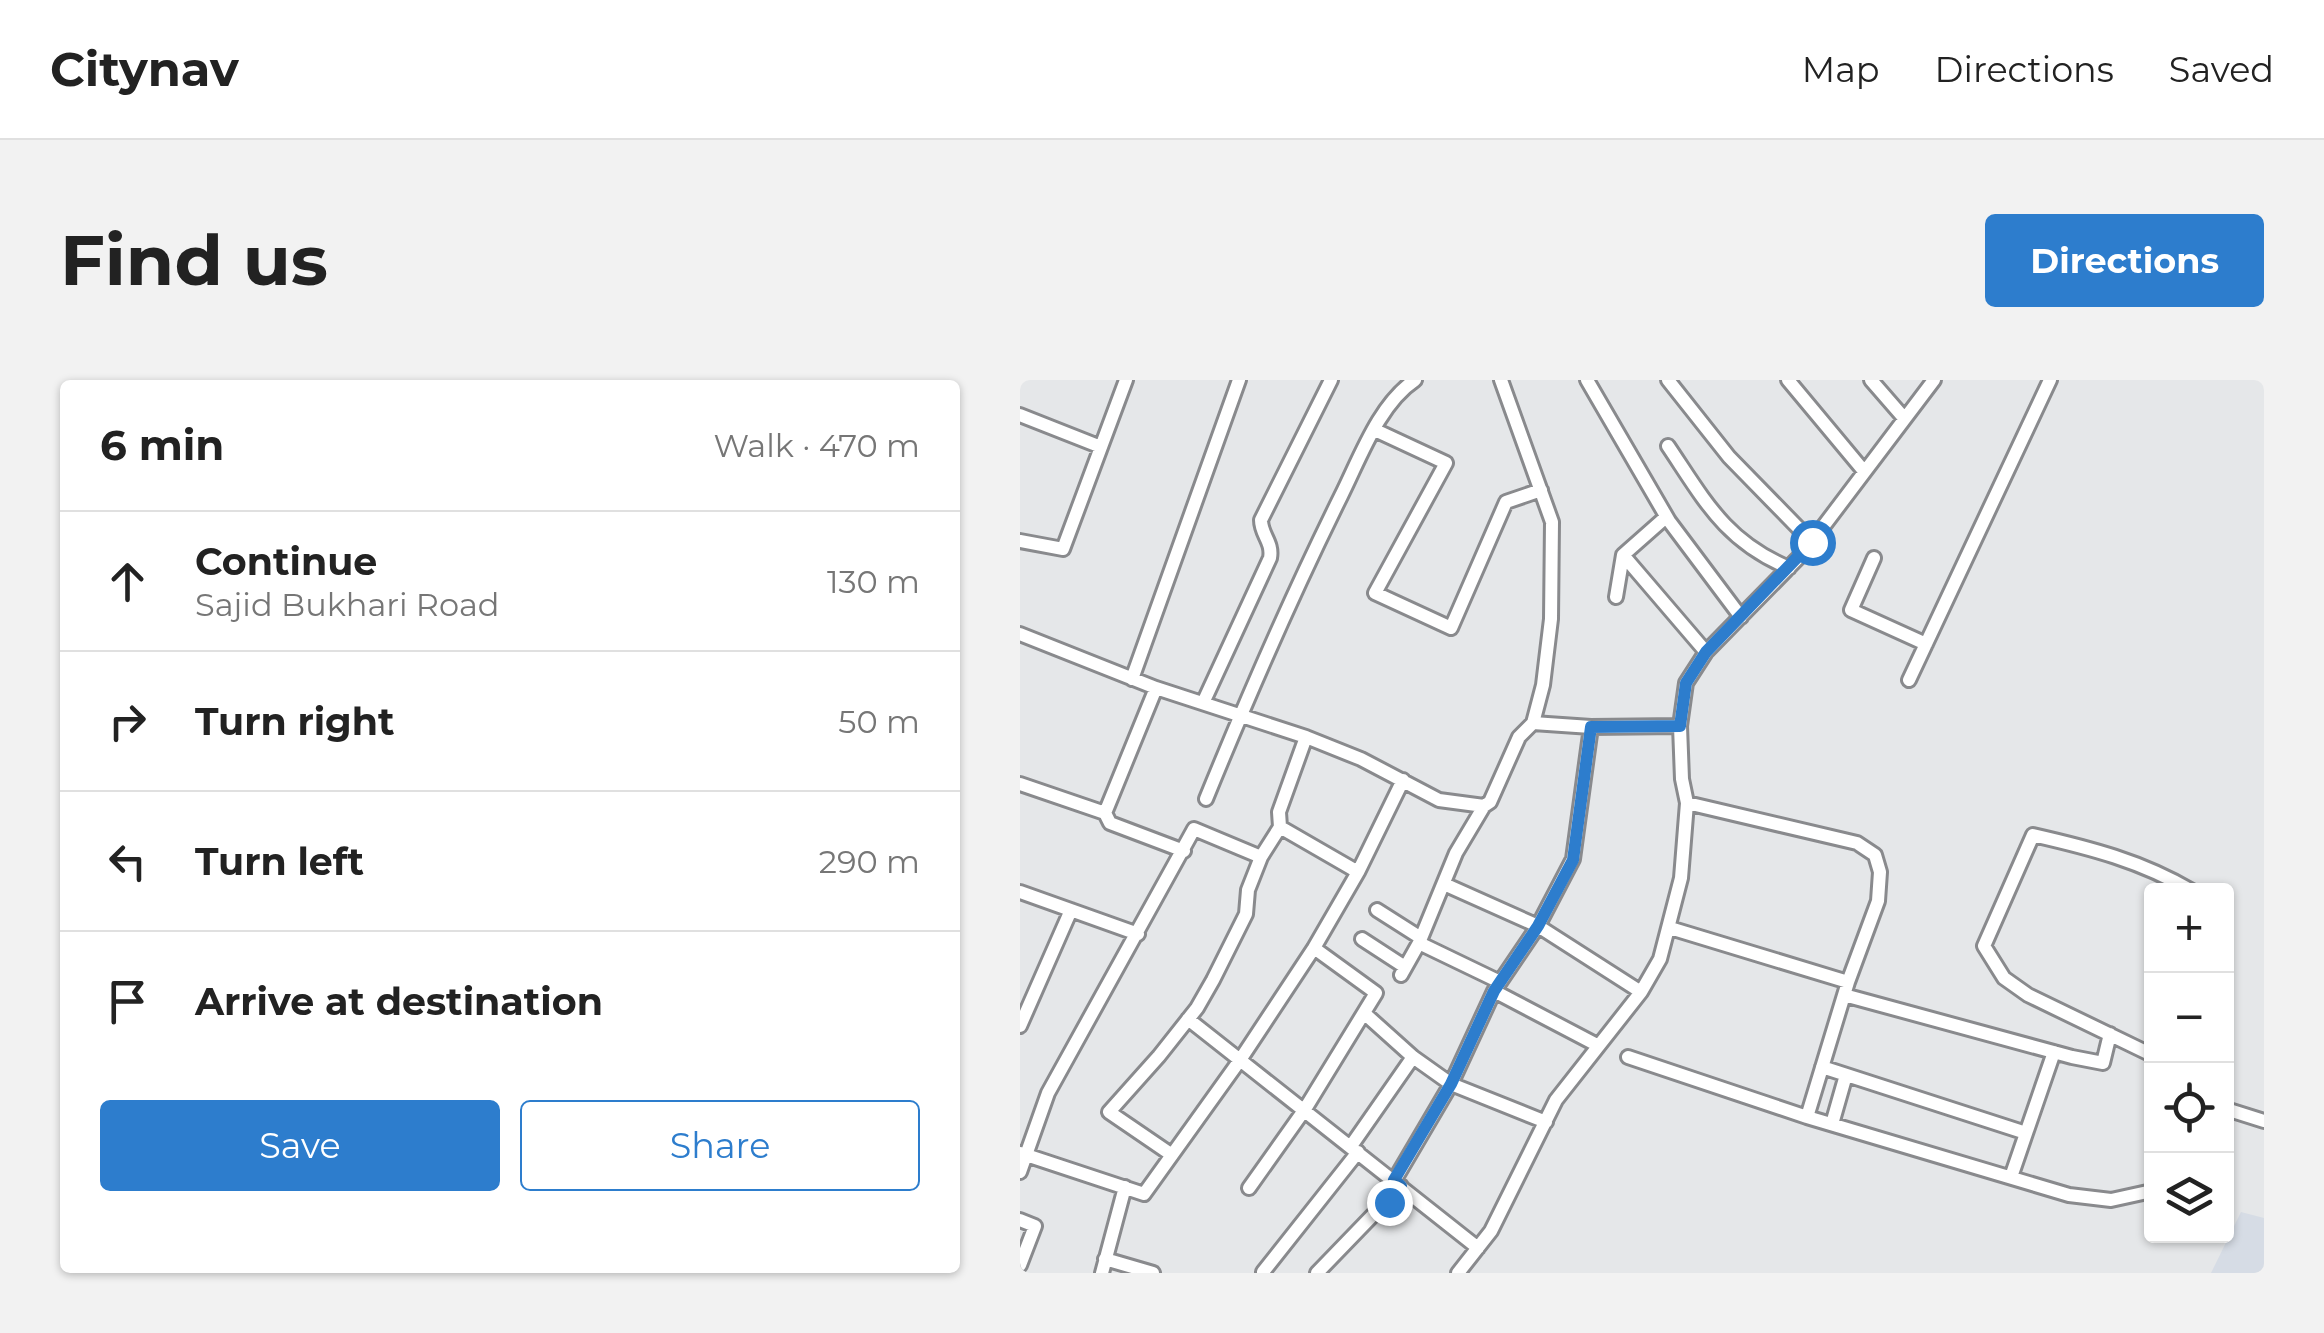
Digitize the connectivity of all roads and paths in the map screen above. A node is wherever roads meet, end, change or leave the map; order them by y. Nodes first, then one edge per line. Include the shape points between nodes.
1 (1126, 380) edge
2 (1240, 380) edge
3 (1331, 380) edge
4 (1415, 380) edge
5 (1501, 380) edge
6 (1587, 380) edge
7 (1668, 380) edge
8 (1788, 380) edge
9 (1870, 380) edge
10 (1934, 380) edge
11 (2050, 380) edge
12 (1020, 415) edge
13 (1904, 418) junction
14 (1375, 430) junction
15 (1668, 446) dead end
16 (1101, 447) junction
17 (1863, 470) junction
18 (1541, 490) junction
19 (1666, 517) junction
20 (1020, 541) edge
21 (1812, 542) junction
22 (1623, 555) junction
23 (1874, 558) dead end
24 (1789, 568) junction
25 (1616, 597) dead end
26 (1741, 618) junction
27 (1020, 634) edge
28 (1926, 644) junction
29 (1706, 652) junction
30 (1132, 679) junction
31 (1909, 680) dead end
32 (1156, 688) junction
33 (1203, 703) junction
34 (1240, 716) junction
35 (1533, 723) junction
36 (1680, 726) junction
37 (1591, 727) junction
38 (1306, 737) junction
39 (1403, 780) junction
40 (1020, 784) edge
41 (1206, 799) dead end
42 (1687, 804) junction
43 (1484, 806) junction
44 (1105, 813) junction
45 (1280, 827) junction
46 (1184, 851) junction
47 (1260, 857) junction
48 (1358, 872) junction
49 (2180, 883) edge
50 (1444, 884) junction
51 (1020, 892) edge
52 (1071, 910) junction
53 (1377, 910) dead end
54 (1538, 926) junction
55 (1670, 928) junction
56 (1138, 934) junction
57 (1362, 938) dead end
58 (1420, 941) junction
59 (1314, 948) junction
60 (1497, 987) junction
61 (1846, 989) junction
62 (1641, 992) junction
63 (1026, 996) edge
64 (1364, 1014) junction
65 (1188, 1019) junction
66 (1020, 1026) edge
67 (2110, 1034) junction
68 (1598, 1046) junction
69 (2144, 1050) edge
70 (2054, 1052) junction
71 (1628, 1056) dead end
72 (1412, 1057) junction
73 (1240, 1060) junction
74 (1822, 1067) junction
75 (1846, 1075) junction
76 (1451, 1084) junction
77 (1305, 1110) junction
78 (2234, 1112) edge
79 (1807, 1117) junction
80 (2264, 1121) edge
81 (1546, 1122) junction
82 (1832, 1124) junction
83 (2026, 1133) junction
84 (1354, 1149) junction
85 (1023, 1154) edge
86 (1172, 1155) junction
87 (1020, 1172) edge
88 (2011, 1178) junction
89 (1397, 1183) junction
90 (1124, 1187) junction
91 (1249, 1188) dead end
92 (2144, 1193) edge
93 (1020, 1220) edge
94 (1478, 1248) junction
95 (1020, 1266) edge
96 (1104, 1266) edge
97 (1262, 1272) edge
98 (1153, 1273) edge
99 (1317, 1273) edge
100 (1458, 1273) edge

1 - 16 street
2 - 30 street
3 - 33 street via 1261,520 1270,558
4 - 14 street via 1400,390
5 - 18 street
6 - 19 street
7 - 21 street via 1729,457
8 - 17 street
9 - 13 street
10 - 13 street
11 - 28 street
12 - 16 street
13 - 17 street
14 - 18 street via 1446,463 1375,594 1451,628 1506,502
14 - 34 street via 1287,604
15 - 24 street via 1718,520 1757,554
16 - 20 street via 1064,550
17 - 21 street
18 - 35 street via 1552,522 1551,619
19 - 22 street
19 - 26 street
21 - 24 street
22 - 25 street
22 - 29 street
23 - 28 street via 1851,610
24 - 26 street
26 - 29 street
27 - 30 street
28 - 31 street
29 - 36 street via 1686,683
30 - 32 street
32 - 33 street
32 - 44 street
33 - 34 street
34 - 38 street
34 - 41 street
35 - 37 street
35 - 43 street via 1518,737
36 - 37 street
36 - 42 street
37 - 54 street via 1573,860
38 - 39 street
38 - 45 street
39 - 43 street via 1439,800
39 - 48 street
40 - 44 street
42 - 55 street
42 - 61 street via 1857,843 1875,856 1878,901
43 - 50 street
44 - 46 street via 1110,823
45 - 47 street
45 - 48 street
46 - 47 street via 1194,829
46 - 56 street
47 - 65 street via 1246,914
48 - 59 street
49 - 67 street via 2108,852 2033,835 1984,946 2004,978 2028,995
50 - 54 street
50 - 58 street
51 - 52 street
52 - 56 street
52 - 63 street
53 - 58 street
54 - 60 street
54 - 62 street
55 - 61 street
55 - 62 street
56 - 85 street via 1048,1093
57 - 58 street via 1403,971
58 - 60 street
59 - 64 street via 1376,994
59 - 73 street
60 - 68 street
60 - 76 street
61 - 70 street
61 - 74 street
62 - 68 street
63 - 66 street
64 - 72 street
64 - 77 street
65 - 73 street
65 - 86 street via 1109,1112
67 - 69 street
67 - 70 street via 2103,1063
68 - 81 street
70 - 83 street
71 - 79 street
72 - 76 street
72 - 84 street
73 - 77 street
73 - 86 street
74 - 75 street
74 - 79 street
75 - 82 street
75 - 83 street
76 - 81 street
76 - 89 street
77 - 84 street
77 - 91 street
78 - 80 street
79 - 82 street
81 - 94 street
82 - 88 street
83 - 88 street
84 - 89 street
84 - 97 street
85 - 87 street
85 - 90 street
86 - 90 street via 1144,1194
88 - 92 street via 2111,1200
89 - 94 street
89 - 99 street
90 - 96 street
93 - 95 street via 1035,1226
94 - 100 street
96 - 98 street

